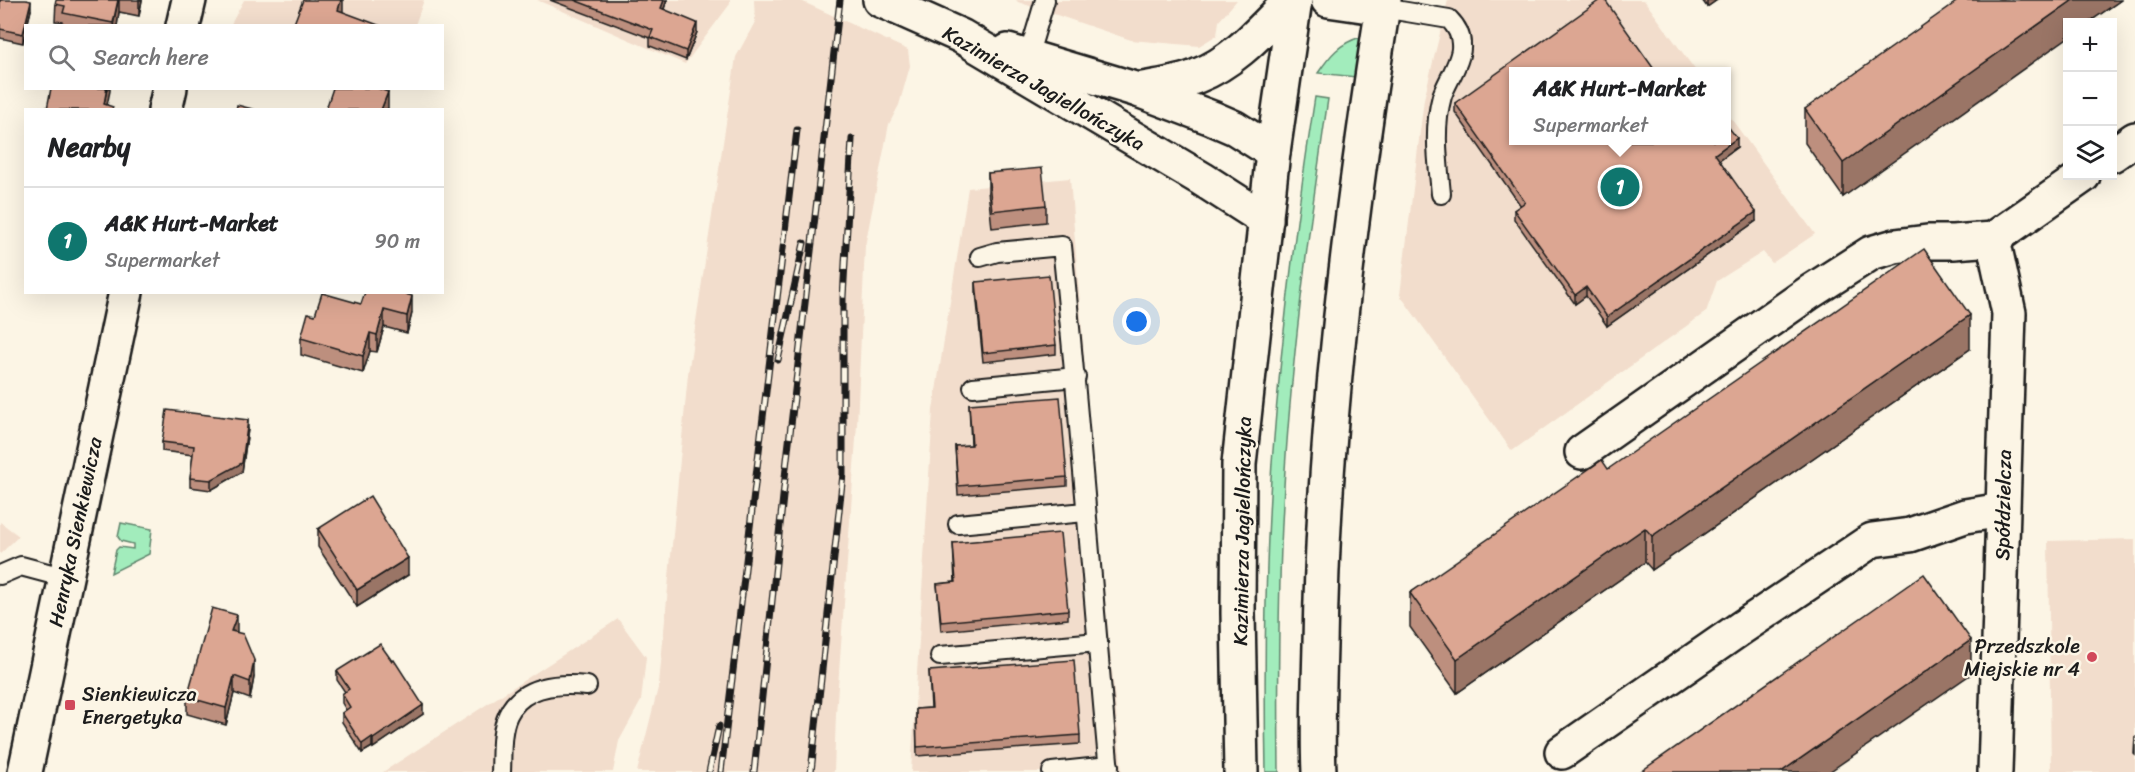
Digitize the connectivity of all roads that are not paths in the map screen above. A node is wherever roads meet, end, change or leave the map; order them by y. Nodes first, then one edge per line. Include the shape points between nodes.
1 (189, 0) edge
2 (880, 0) edge
3 (1045, 0) edge
4 (1293, 0) edge
5 (1328, 0) edge
6 (1384, 4) edge
7 (183, 24) edge
8 (960, 36) junction
9 (1028, 57) junction
10 (170, 90) edge
11 (1138, 90) junction
12 (165, 108) edge
13 (2135, 139) edge
14 (1273, 152) junction
15 (2117, 152) edge
16 (2077, 180) edge
17 (1441, 195) dead end
18 (1266, 220) junction
19 (1993, 239) junction
20 (980, 257) dead end
21 (126, 294) edge
22 (1076, 377) junction
23 (973, 387) dead end
24 (1582, 452) dead end
25 (2002, 510) junction
26 (1085, 512) junction
27 (958, 524) dead end
28 (0, 575) edge
29 (66, 578) junction
30 (1098, 642) junction
31 (940, 656) dead end
32 (587, 686) dead end
33 (1562, 752) dead end
34 (1109, 769) edge
35 (25, 772) edge
36 (501, 772) edge
37 (1052, 772) edge
38 (1241, 772) edge
39 (1319, 772) edge
40 (1995, 772) edge

1 - 7 street
2 - 8 street, Kazimierza Jagiellończyka
3 - 9 lane
4 - 11 street, Kazimierza Jagiellończyka via 1226,60 1197,76
4 - 14 street, Kazimierza Jagiellończyka
5 - 6 street
6 - 17 lane via 1456,25 1461,51 1442,97 1436,135
6 - 39 street via 1343,307 1325,500
8 - 9 street
8 - 18 street, Kazimierza Jagiellończyka
9 - 11 street
10 - 12 street
11 - 14 street via 1235,128
13 - 15 street
14 - 18 street, Kazimierza Jagiellończyka
16 - 19 street
18 - 38 street, Kazimierza Jagiellończyka via 1239,464
19 - 24 street via 1927,242 1870,254 1810,291
19 - 25 street, Spółdzielcza via 2009,313
20 - 22 lane via 1062,246
21 - 29 street, Henryka Sienkiewicza
22 - 23 lane
22 - 26 lane
25 - 33 street via 1965,516 1910,535 1872,540
25 - 40 street, Spółdzielcza
26 - 27 lane
26 - 30 lane
28 - 29 lane via 21,566
29 - 35 street, Henryka Sienkiewicza
30 - 31 lane
30 - 34 lane
32 - 36 lane via 549,686 518,701 508,715 503,733
34 - 37 lane

